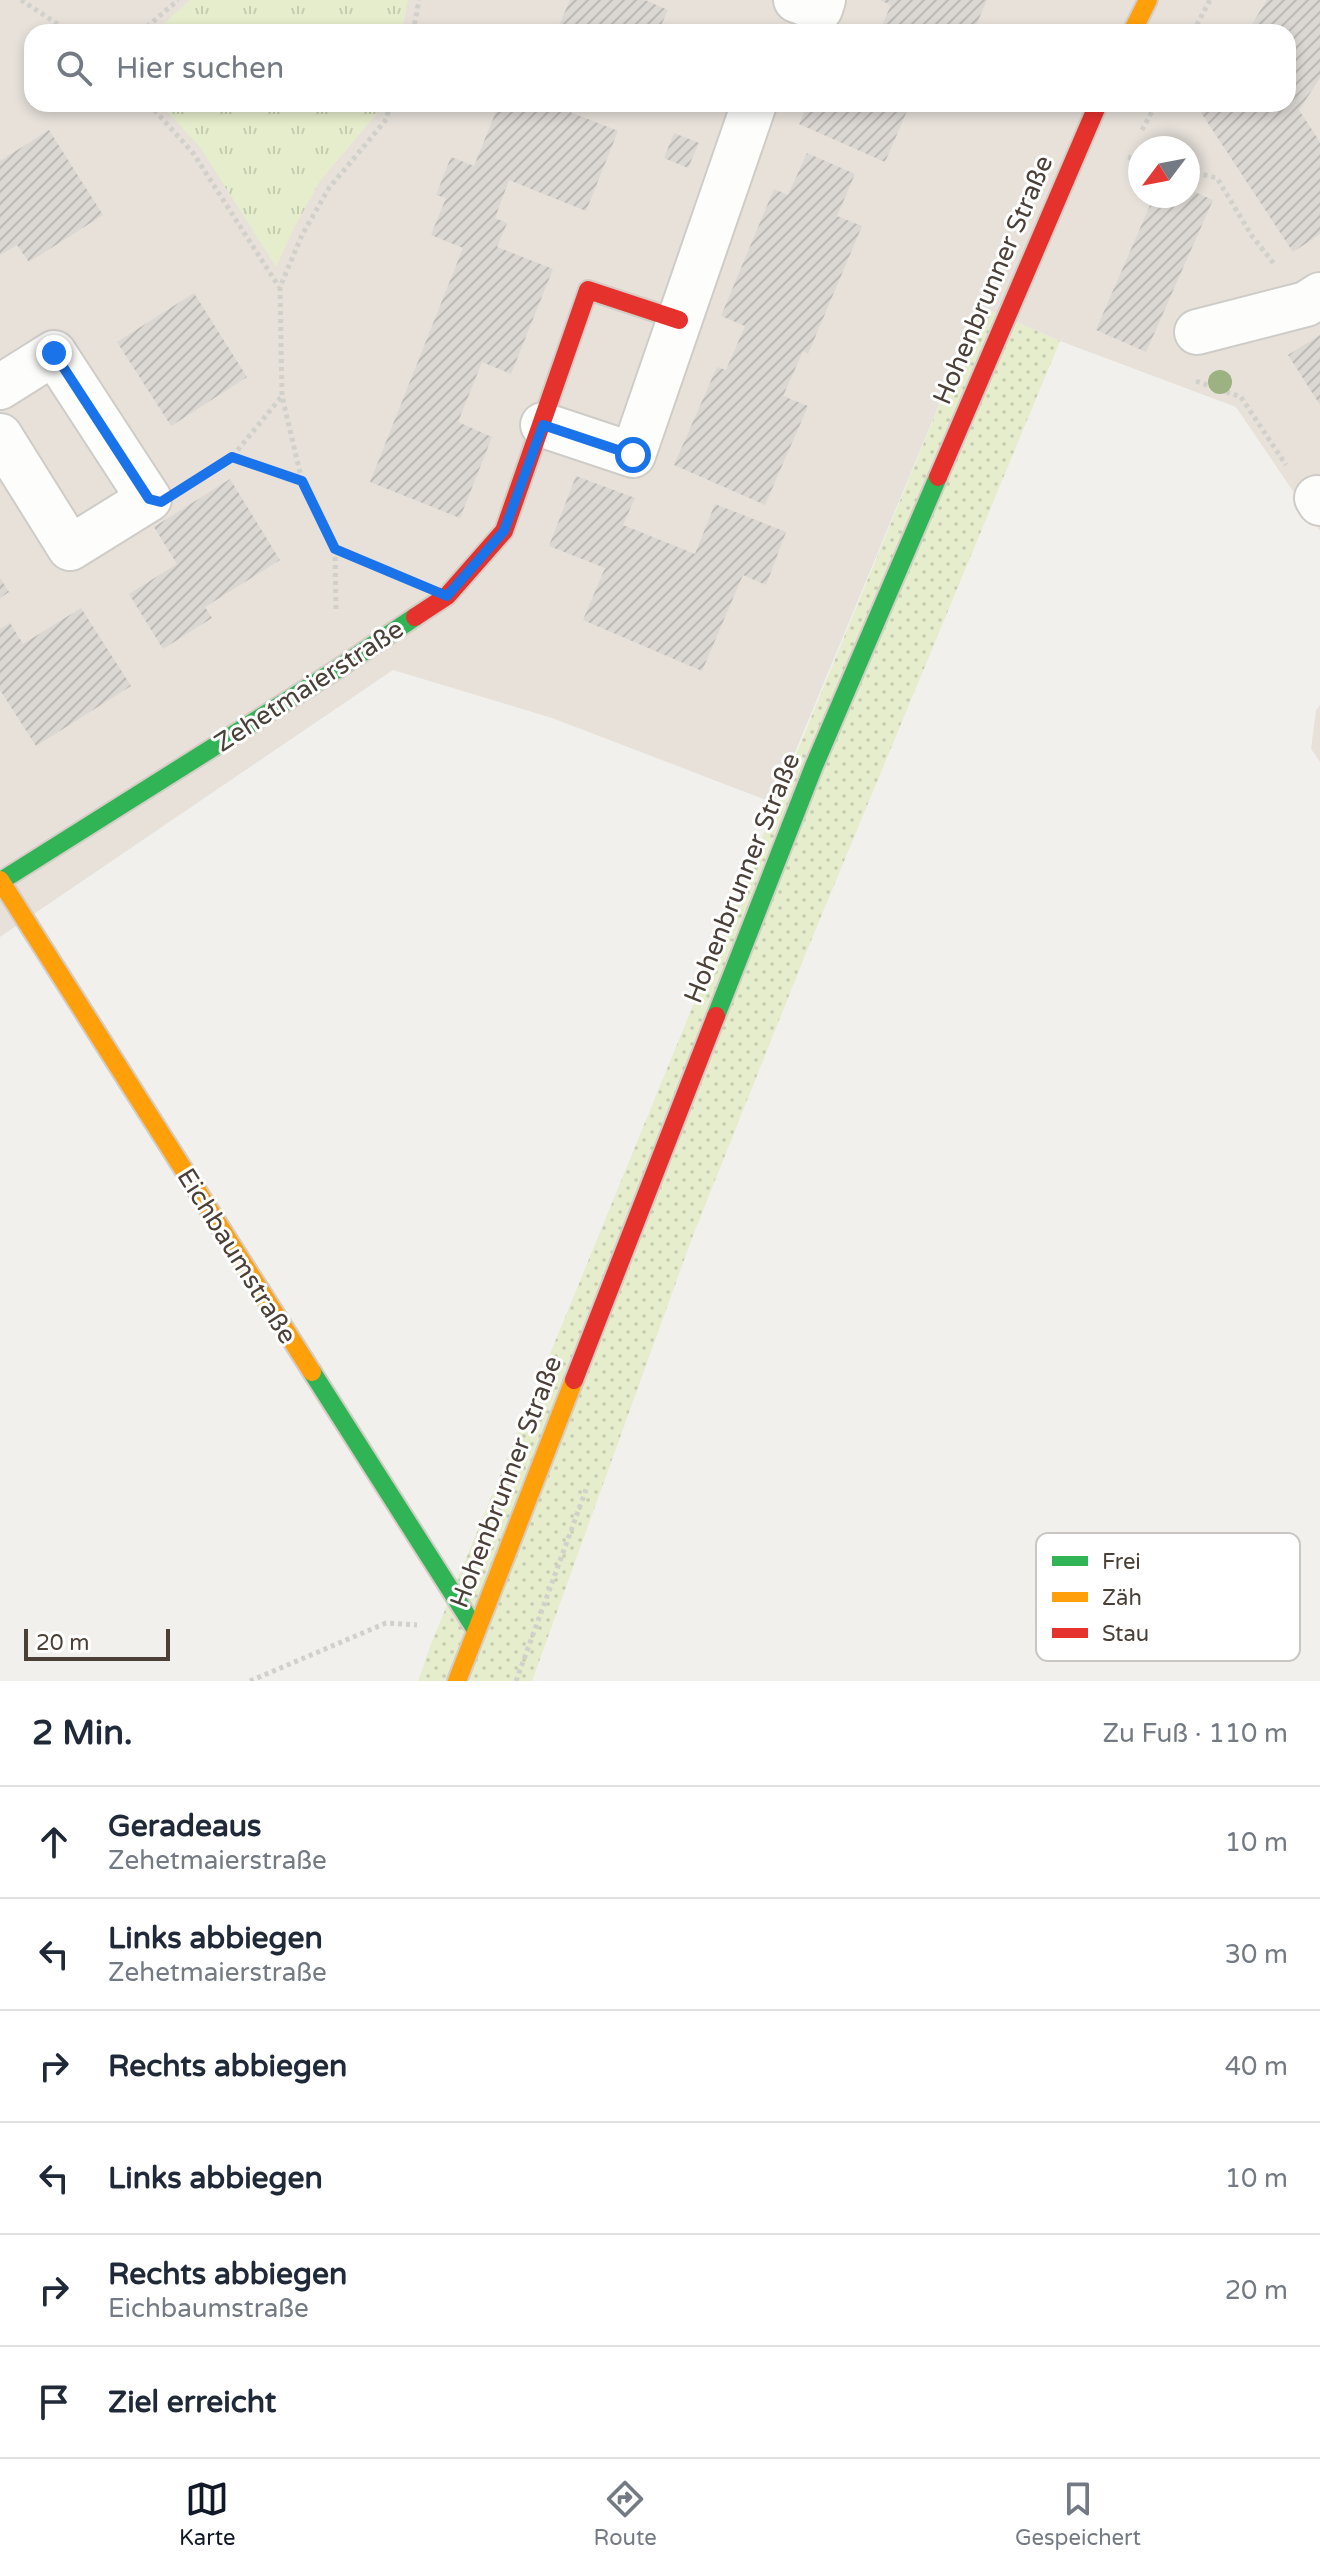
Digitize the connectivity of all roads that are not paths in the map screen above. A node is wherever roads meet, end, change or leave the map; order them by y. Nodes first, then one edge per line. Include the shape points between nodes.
1 (793, 0) edge
2 (823, 0) edge
3 (1148, 0) edge
4 (782, 24) edge
5 (1136, 24) edge
6 (751, 112) edge
7 (1095, 112) edge
8 (1320, 295) edge
9 (679, 320) junction
10 (1197, 332) road end
11 (0, 387) edge
12 (543, 425) junction
13 (0, 436) edge
14 (0, 881) edge
15 (476, 1630) junction
16 (457, 1681) edge

1 - 2 street via 820,9
1 - 4 street
3 - 5 street
6 - 9 street
7 - 15 street, Hohenbrunner Straße via 814,766
8 - 10 street via 1306,304
9 - 12 street via 633,455
9 - 12 street, Zehetmaierstraße via 588,290
11 - 13 street via 54,353 149,499 70,548
12 - 14 street, Zehetmaierstraße via 504,531 447,596
14 - 15 street, Eichbaumstraße
15 - 16 street, Hohenbrunner Straße

